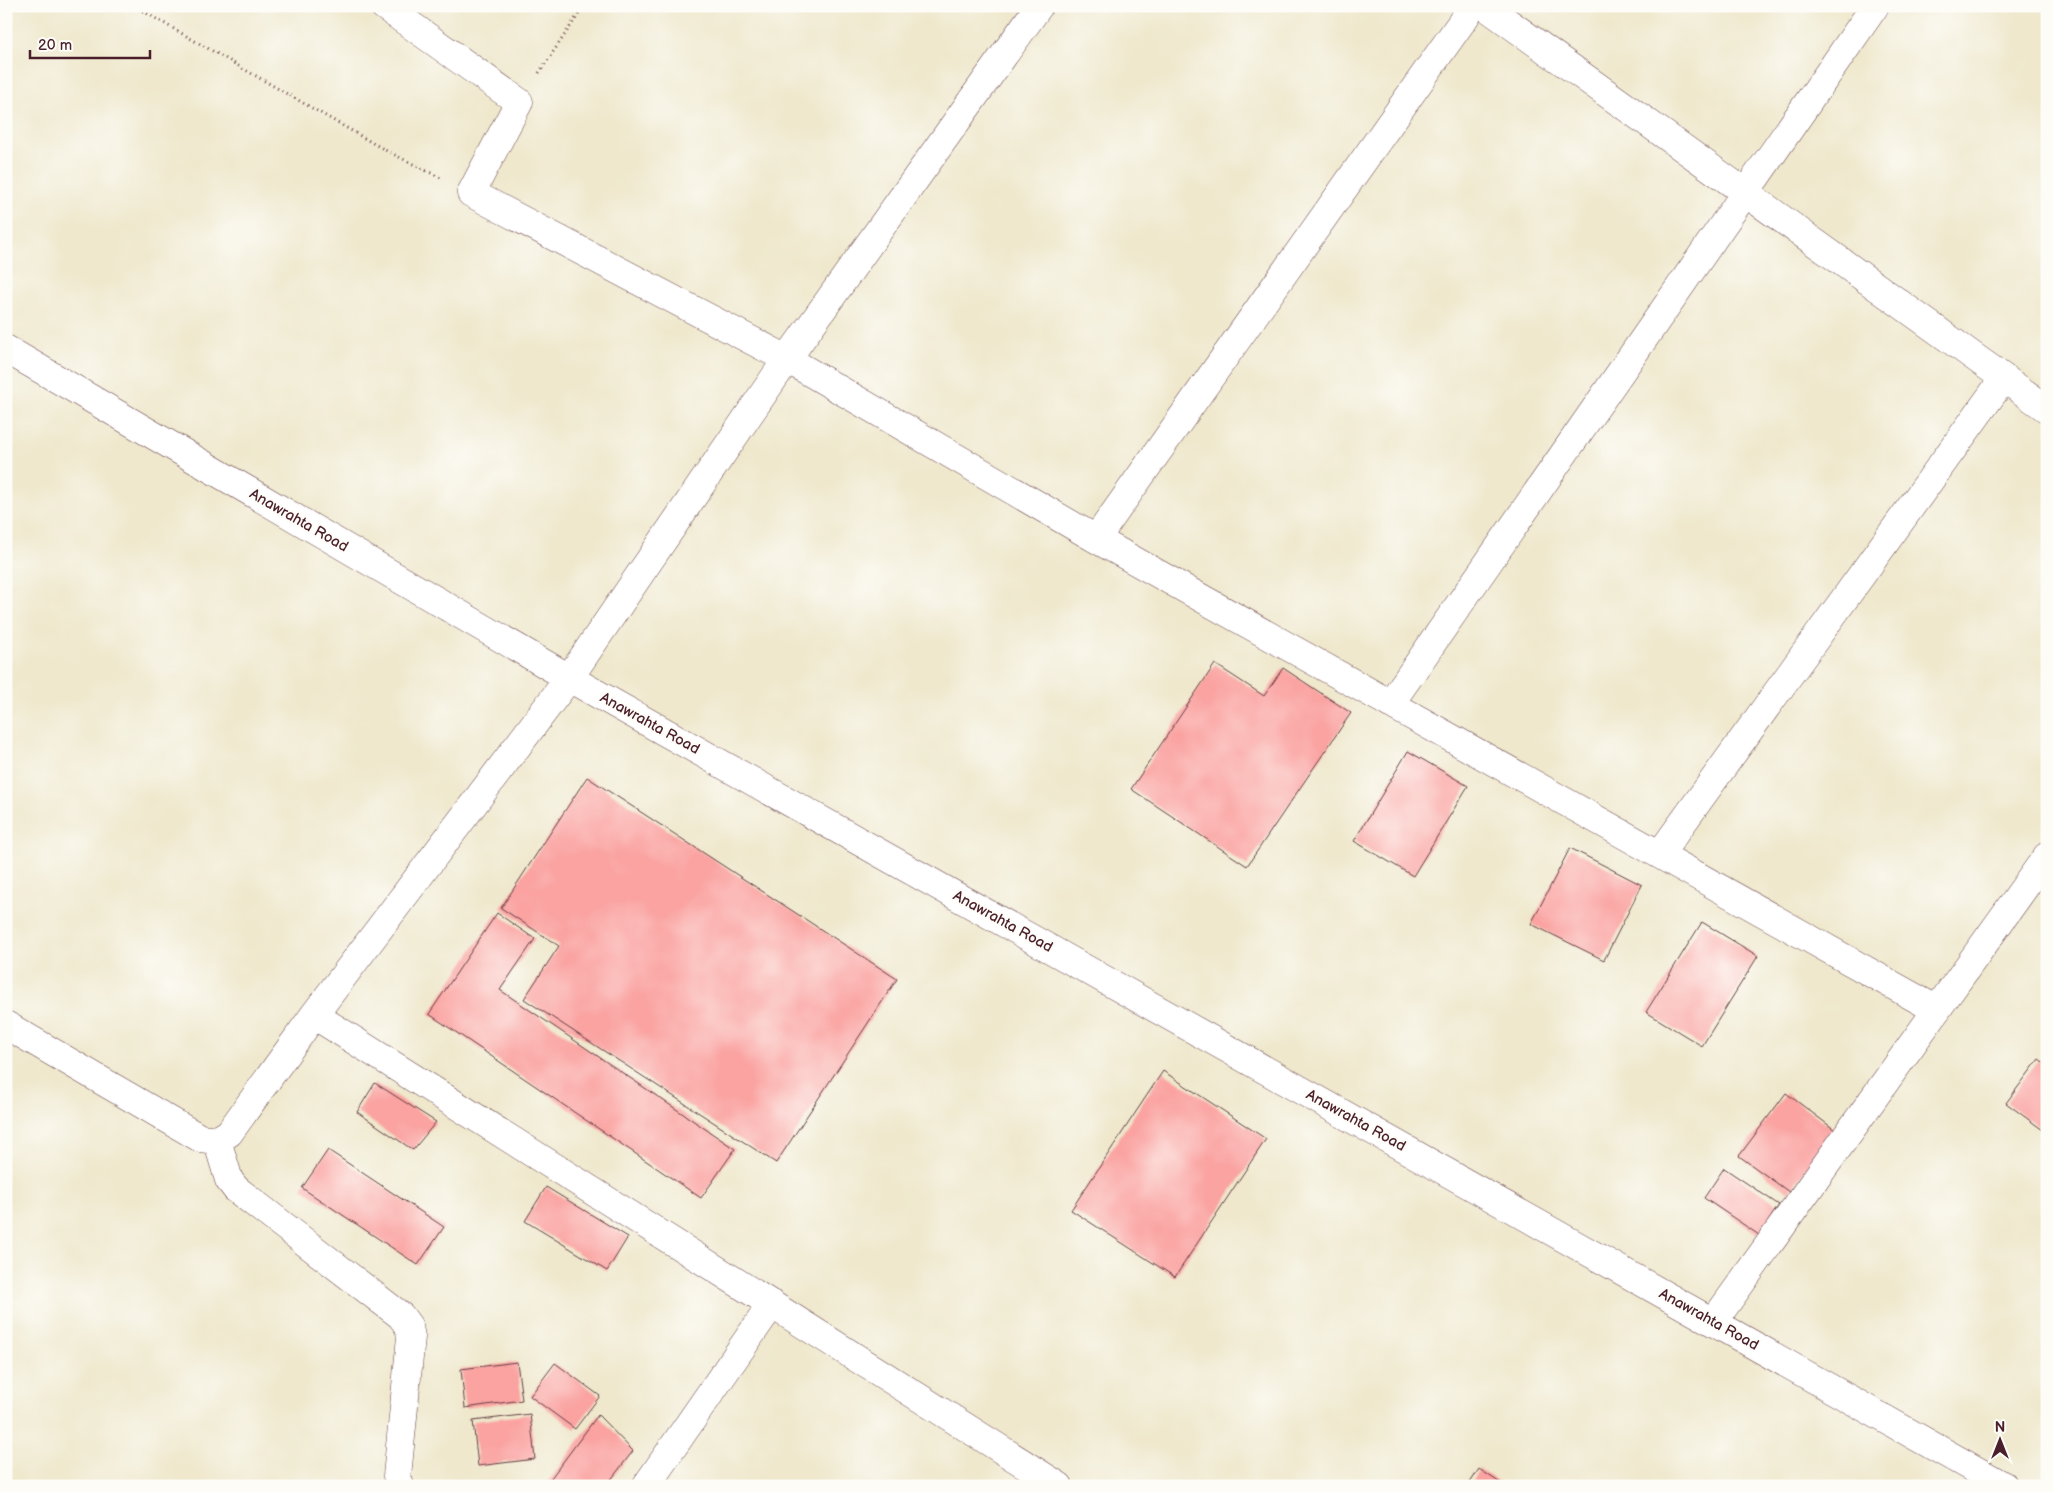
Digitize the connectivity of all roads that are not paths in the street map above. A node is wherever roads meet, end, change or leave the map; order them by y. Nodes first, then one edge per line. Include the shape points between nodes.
1 (384, 6) edge
2 (1040, 6) edge
3 (1473, 6) edge
4 (1485, 6) edge
5 (1875, 6) edge
6 (1746, 193) junction
7 (6, 349) edge
8 (787, 359) junction
9 (2004, 378) junction
10 (2047, 409) edge
11 (1096, 539) junction
12 (569, 678) junction
13 (1390, 704) junction
14 (1660, 854) junction
15 (2047, 856) edge
16 (1937, 1010) junction
17 (314, 1015) junction
18 (6, 1025) edge
19 (217, 1140) junction
20 (772, 1304) junction
21 (1714, 1321) junction
22 (400, 1486) edge
23 (646, 1486) edge
24 (1059, 1486) edge
25 (2004, 1486) edge

1 - 8 street via 520,102 471,194
2 - 8 street
3 - 11 street
4 - 6 street
5 - 6 street
6 - 9 street
6 - 13 street
7 - 12 street, Anawrahta Road
8 - 11 street
8 - 12 street
9 - 10 street
9 - 14 street
11 - 13 street
12 - 17 street
12 - 21 street, Anawrahta Road
13 - 14 street
14 - 16 street
15 - 16 street
16 - 21 street
17 - 19 street via 229,1133
17 - 20 street
18 - 19 street via 200,1138
19 - 22 street via 236,1189 401,1316 409,1327 411,1337 397,1476
20 - 23 street
20 - 24 street
21 - 25 street, Anawrahta Road

